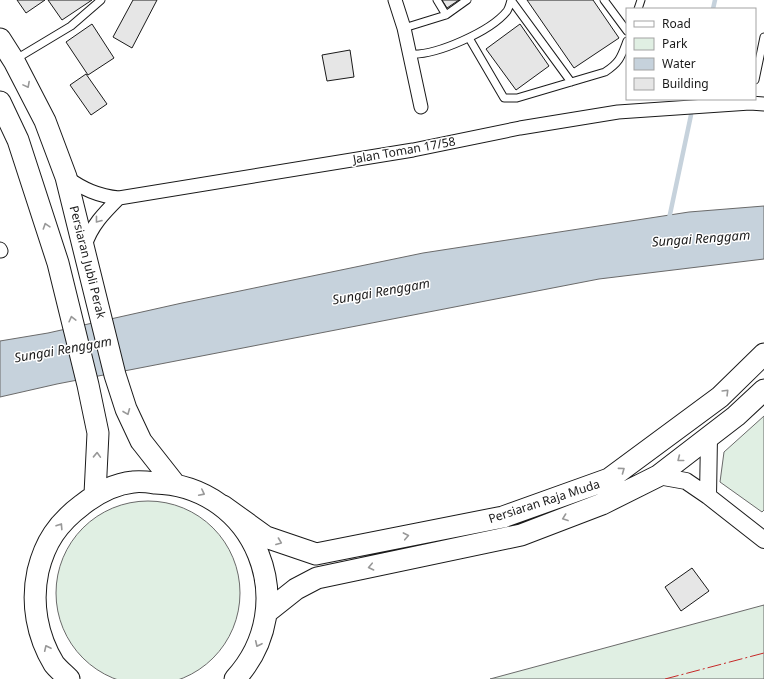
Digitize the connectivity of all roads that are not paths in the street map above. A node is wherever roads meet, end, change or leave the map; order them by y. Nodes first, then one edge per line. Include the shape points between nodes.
1 (100, 0) edge
2 (395, 0) edge
3 (437, 0) edge
4 (467, 0) edge
5 (511, 0) edge
6 (604, 0) edge
7 (446, 14) junction
8 (404, 28) junction
9 (626, 30) edge
10 (469, 38) junction
11 (764, 38) edge
12 (0, 39) edge
13 (626, 45) edge
14 (410, 54) junction
15 (14, 61) junction
16 (756, 75) edge
17 (571, 82) junction
18 (751, 101) edge
19 (0, 102) edge
20 (764, 104) edge
21 (421, 107) dead end
22 (66, 177) junction
23 (119, 198) junction
24 (87, 256) junction
25 (764, 354) edge
26 (764, 390) edge
27 (709, 437) junction
28 (658, 476) junction
29 (174, 483) junction
30 (95, 494) junction
31 (708, 496) junction
32 (223, 506) junction
33 (764, 540) edge
34 (267, 612) junction
35 (69, 679) edge
36 (235, 679) edge

1 - 15 lane via 71,26
2 - 8 street
3 - 7 lane
4 - 7 lane
5 - 10 lane via 508,10 502,17
5 - 17 lane
6 - 9 lane
7 - 8 lane
8 - 14 street
10 - 14 lane via 439,50
10 - 17 lane via 504,98 517,98
11 - 16 lane
12 - 15 main road, Persiaran Jubli Perak
13 - 17 lane via 617,64 605,72
14 - 21 street
15 -> 22 main road, Persiaran Jubli Perak via 45,121
18 - 20 street, Jalan Toman 17/58
18 - 23 street, Jalan Toman 17/58 via 618,112 520,128 413,150
30 -> 19 main road via 98,433 88,384 58,263 18,140
22 - 23 street, Jalan Toman 17/58 via 83,189 105,197
22 - 24 main road, Persiaran Jubli Perak
23 -> 24 street via 98,219 89,233
24 -> 29 main road, Persiaran Jubli Perak via 115,375 126,409 141,441
32 -> 25 main road, Persiaran Raja Muda via 266,537 316,554 503,517 609,479 720,397
26 - 27 main road, Persiaran Raja Muda
27 -> 28 main road, Persiaran Raja Muda
27 - 31 street
28 - 31 street via 686,481
28 -> 34 main road, Persiaran Raja Muda via 602,504 521,534 317,578 296,589
29 - 30 main road via 134,482
29 -> 32 main road via 200,492
35 -> 30 main road via 55,664 38,629 34,590 43,551 64,518
31 - 33 street
32 - 34 main road via 244,527 259,553 267,582
34 -> 36 main road via 260,640 246,666

